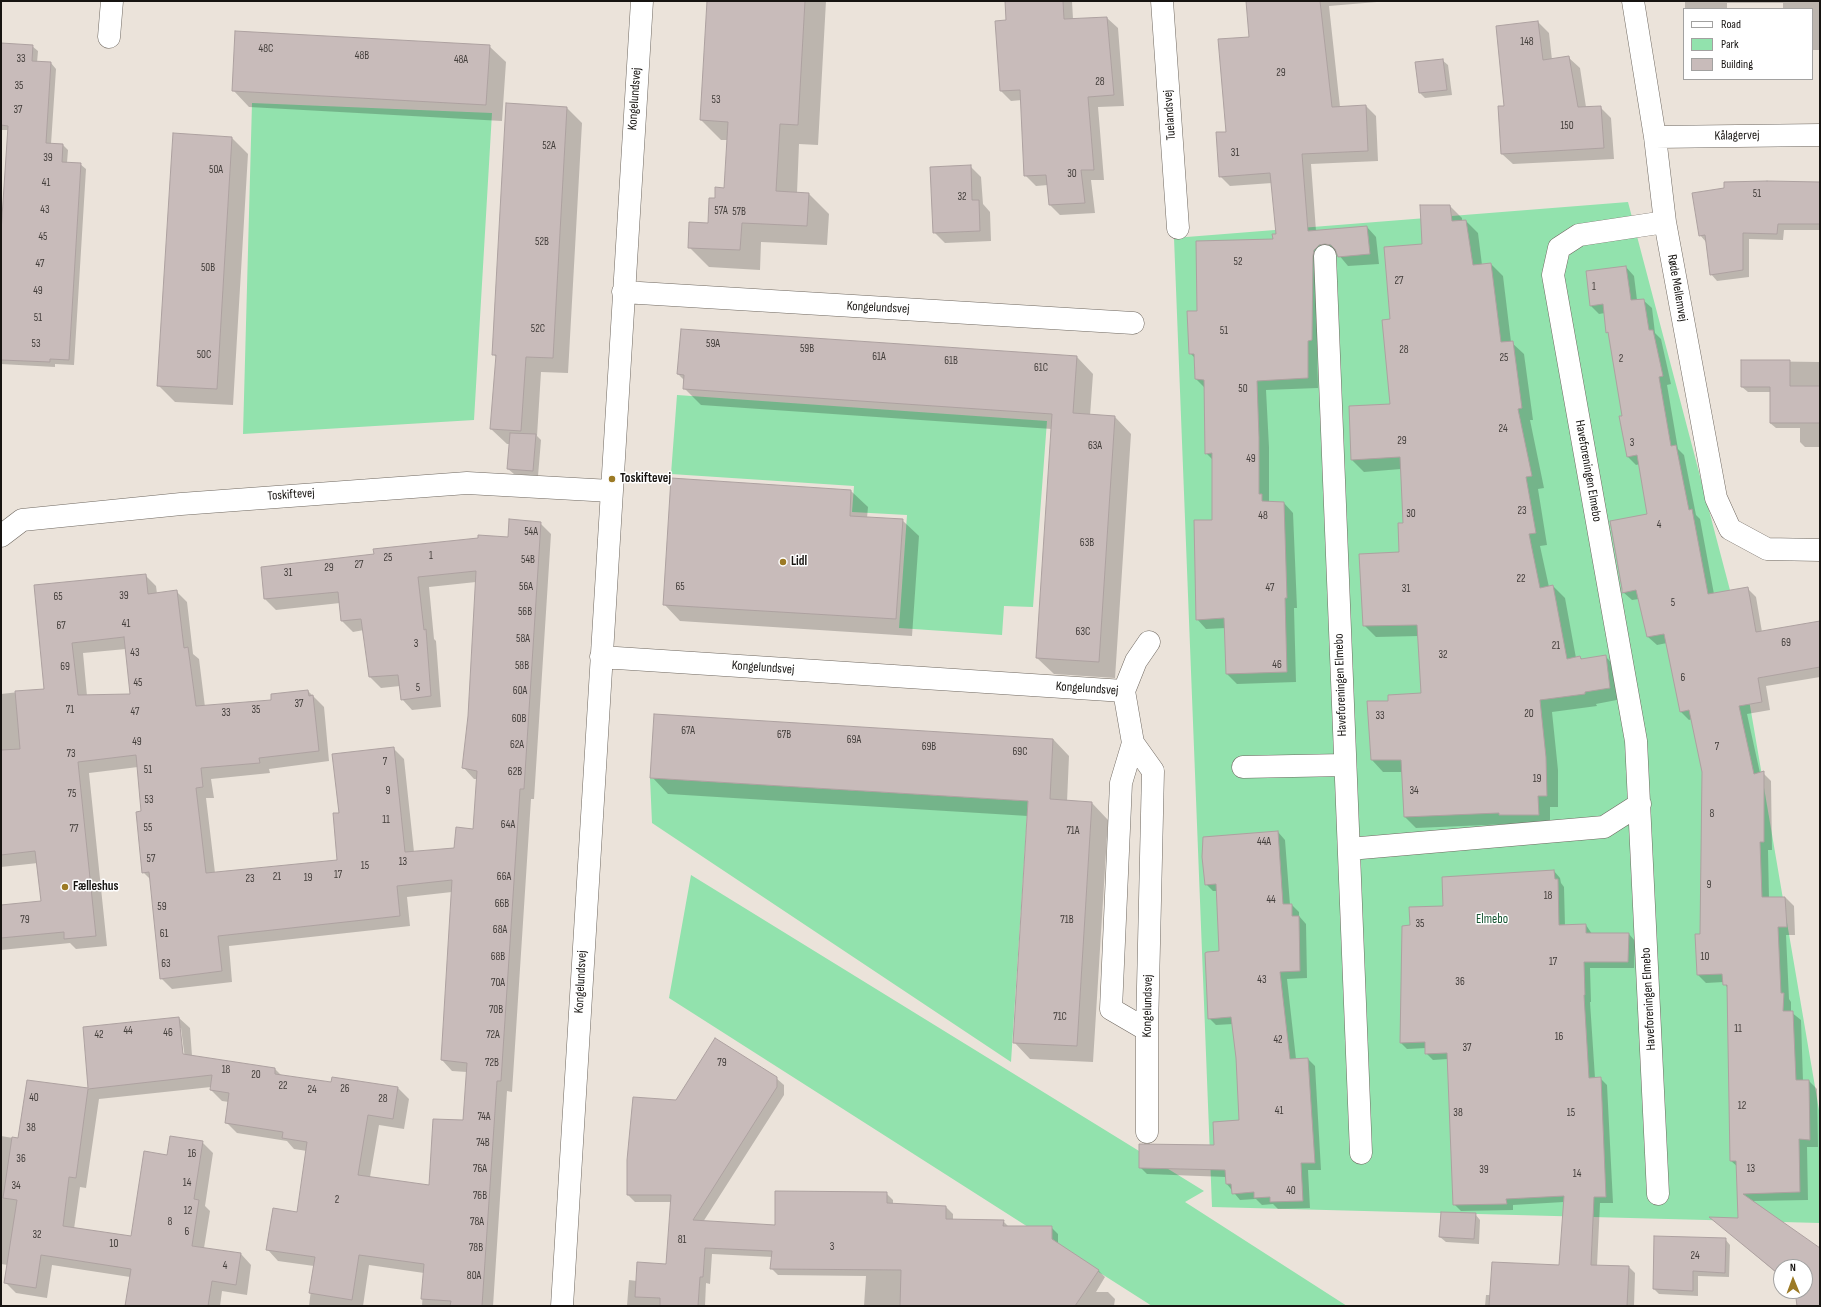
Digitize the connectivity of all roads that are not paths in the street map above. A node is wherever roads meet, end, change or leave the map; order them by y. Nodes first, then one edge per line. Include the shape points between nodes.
1 (112, 1) edge
2 (642, 1) edge
3 (1162, 1) edge
4 (1633, 1) edge
5 (109, 37) dead end
6 (1820, 135) edge
7 (1655, 137) junction
8 (1665, 222) junction
9 (1178, 228) dead end
10 (1325, 256) dead end
11 (623, 292) junction
12 (1134, 323) dead end
13 (611, 490) junction
14 (1, 536) edge
15 (1820, 550) edge
16 (1149, 642) dead end
17 (601, 657) junction
18 (1124, 691) junction
19 (1133, 743) junction
20 (1344, 765) junction
21 (1243, 767) dead end
22 (1640, 804) junction
23 (1349, 849) junction
24 (1147, 1030) junction
25 (1147, 1132) dead end
26 (1361, 1153) dead end
27 (1658, 1194) dead end
28 (562, 1306) edge

1 - 5 street
2 - 11 street, Kongelundsvej
3 - 9 street, Tuelandsvej
4 - 7 street, Røde Mellemvej
6 - 7 street, Kålagervej
7 - 8 street, Røde Mellemvej
8 - 15 street, Røde Mellemvej via 1716,498 1730,529 1767,549
8 - 22 street, Haveforeningen Elmebo via 1579,234 1559,248 1553,275 1636,740
10 - 20 street, Haveforeningen Elmebo
11 - 12 street, Kongelundsvej
11 - 13 street, Kongelundsvej
13 - 14 street, Toskiftevej via 467,482 220,501 22,520
13 - 17 street, Kongelundsvej
16 - 18 street via 1136,661
17 - 18 street, Kongelundsvej
17 - 28 street, Kongelundsvej
18 - 19 street, Kongelundsvej
19 - 24 street, Kongelundsvej via 1154,770
19 - 24 street via 1121,783 1111,1009
20 - 21 street
20 - 23 street, Haveforeningen Elmebo
22 - 23 street via 1604,827
22 - 27 street, Haveforeningen Elmebo
23 - 26 street, Haveforeningen Elmebo
24 - 25 street, Kongelundsvej

